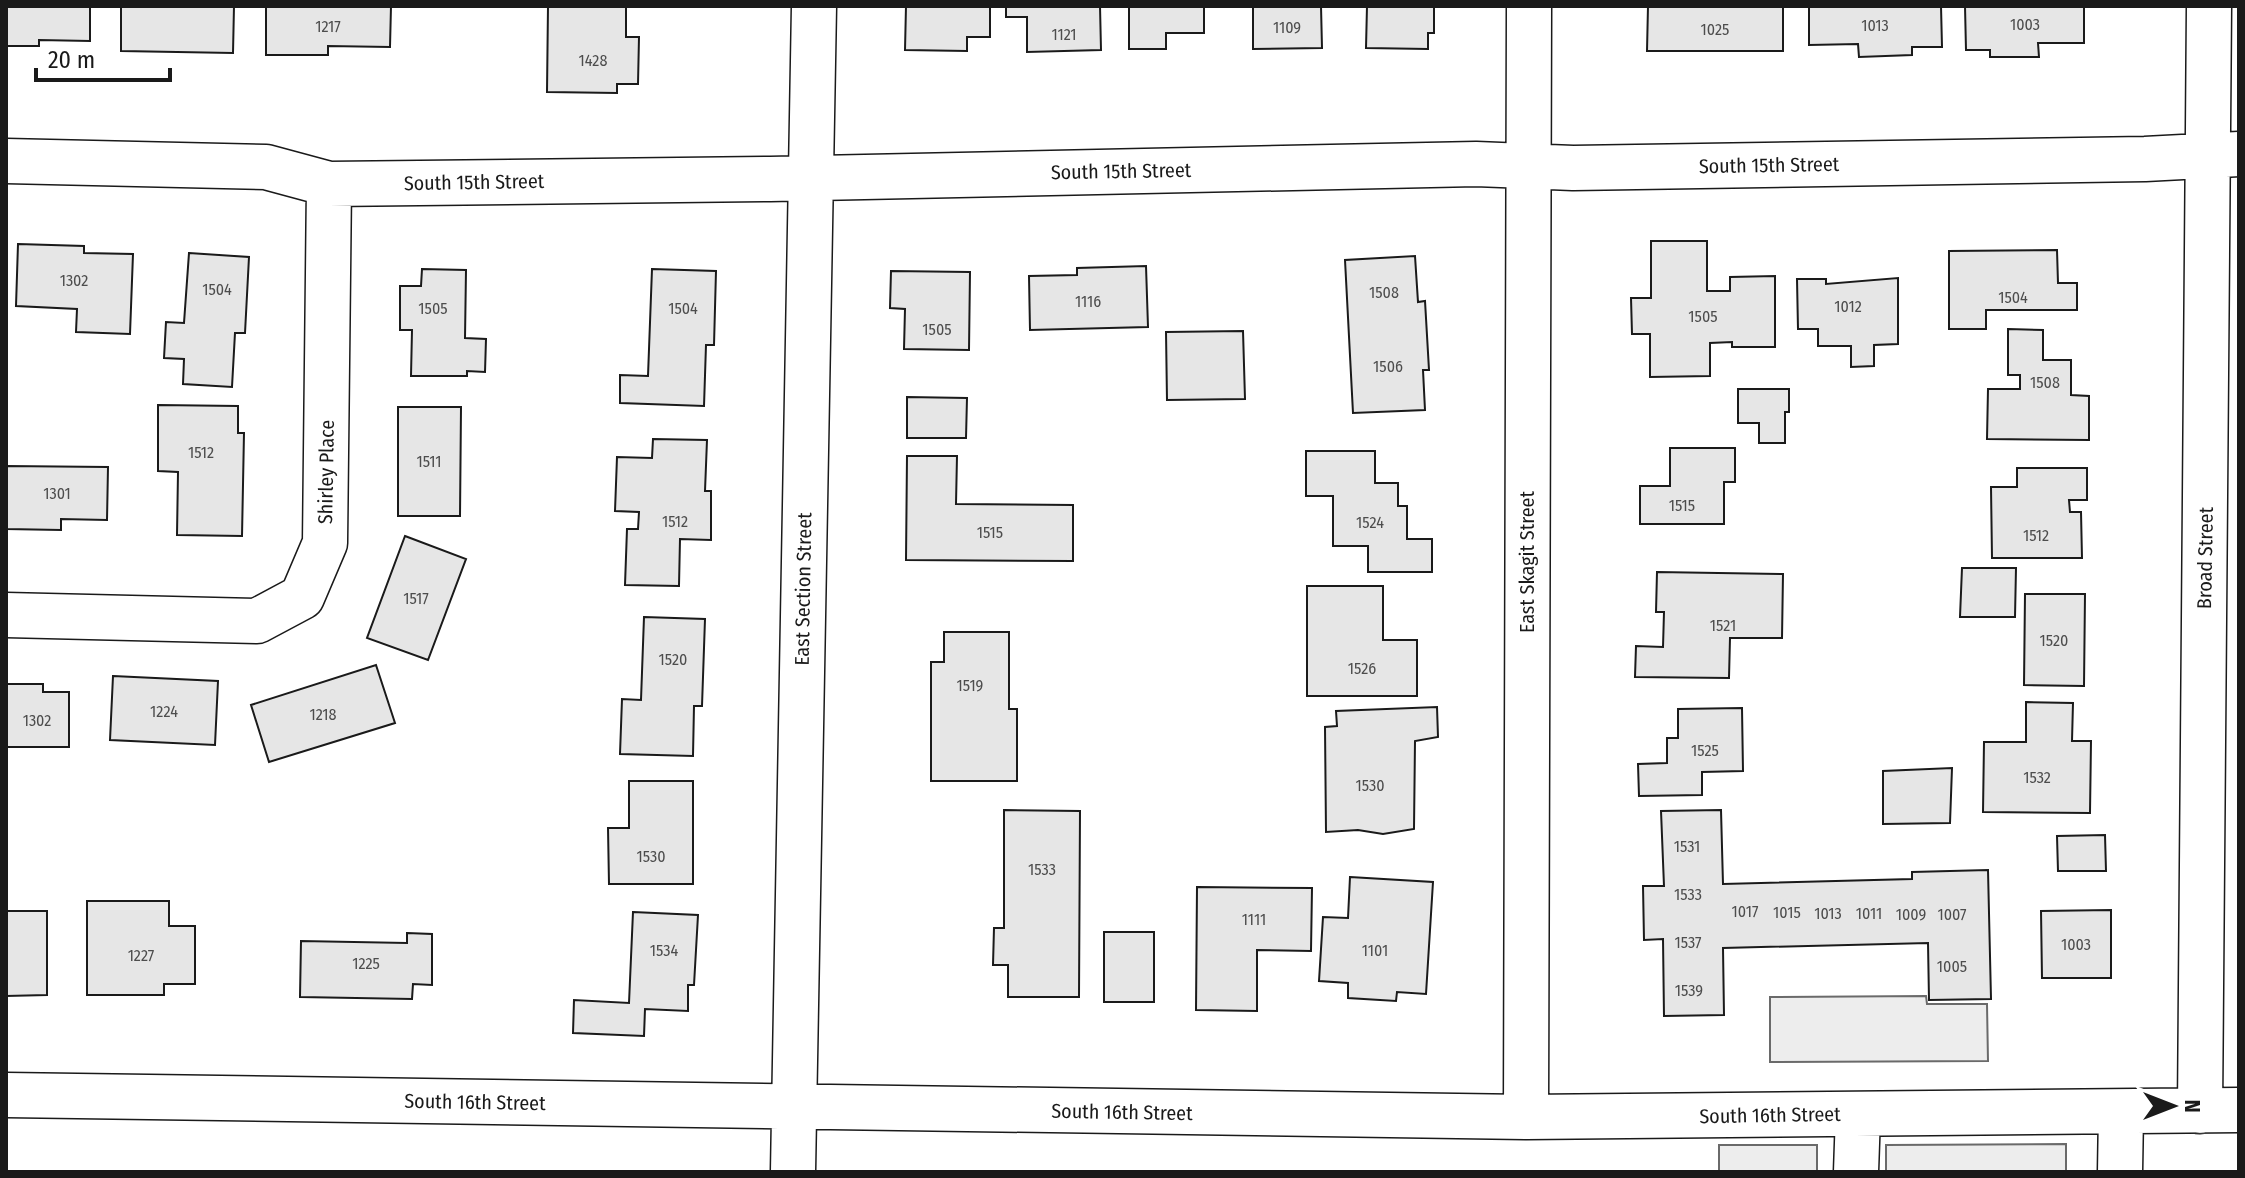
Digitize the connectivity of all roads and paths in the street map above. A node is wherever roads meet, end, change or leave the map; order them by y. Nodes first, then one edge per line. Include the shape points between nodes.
1 (814, 6) edge
2 (1529, 6) edge
3 (2209, 6) edge
4 (2224, 154) edge
5 (6, 161) edge
6 (1529, 166) junction
7 (810, 178) junction
8 (329, 184) junction
9 (6, 615) edge
10 (6, 1095) edge
11 (795, 1108) junction
12 (2220, 1110) edge
13 (2121, 1113) junction
14 (1858, 1114) junction
15 (1526, 1117) junction
16 (793, 1172) edge
17 (1856, 1172) edge
18 (2120, 1172) edge

1 - 7 street, East Section Street
2 - 6 street, East Skagit Street
3 - 4 street, Broad Street
4 - 6 street, South 15th Street
4 - 12 street, Broad Street
5 - 8 street, South 15th Street via 266,167
6 - 7 street, South 15th Street
6 - 15 street, East Skagit Street
7 - 8 street, South 15th Street
7 - 11 street, East Section Street
8 - 9 street, Shirley Place via 325,543 302,597 257,621
10 - 11 street, South 16th Street
11 - 15 street, South 16th Street
11 - 16 street, East Section Street
12 - 13 street, South 16th Street
13 - 14 street, South 16th Street
13 - 18 street
14 - 15 street, South 16th Street
14 - 17 street

